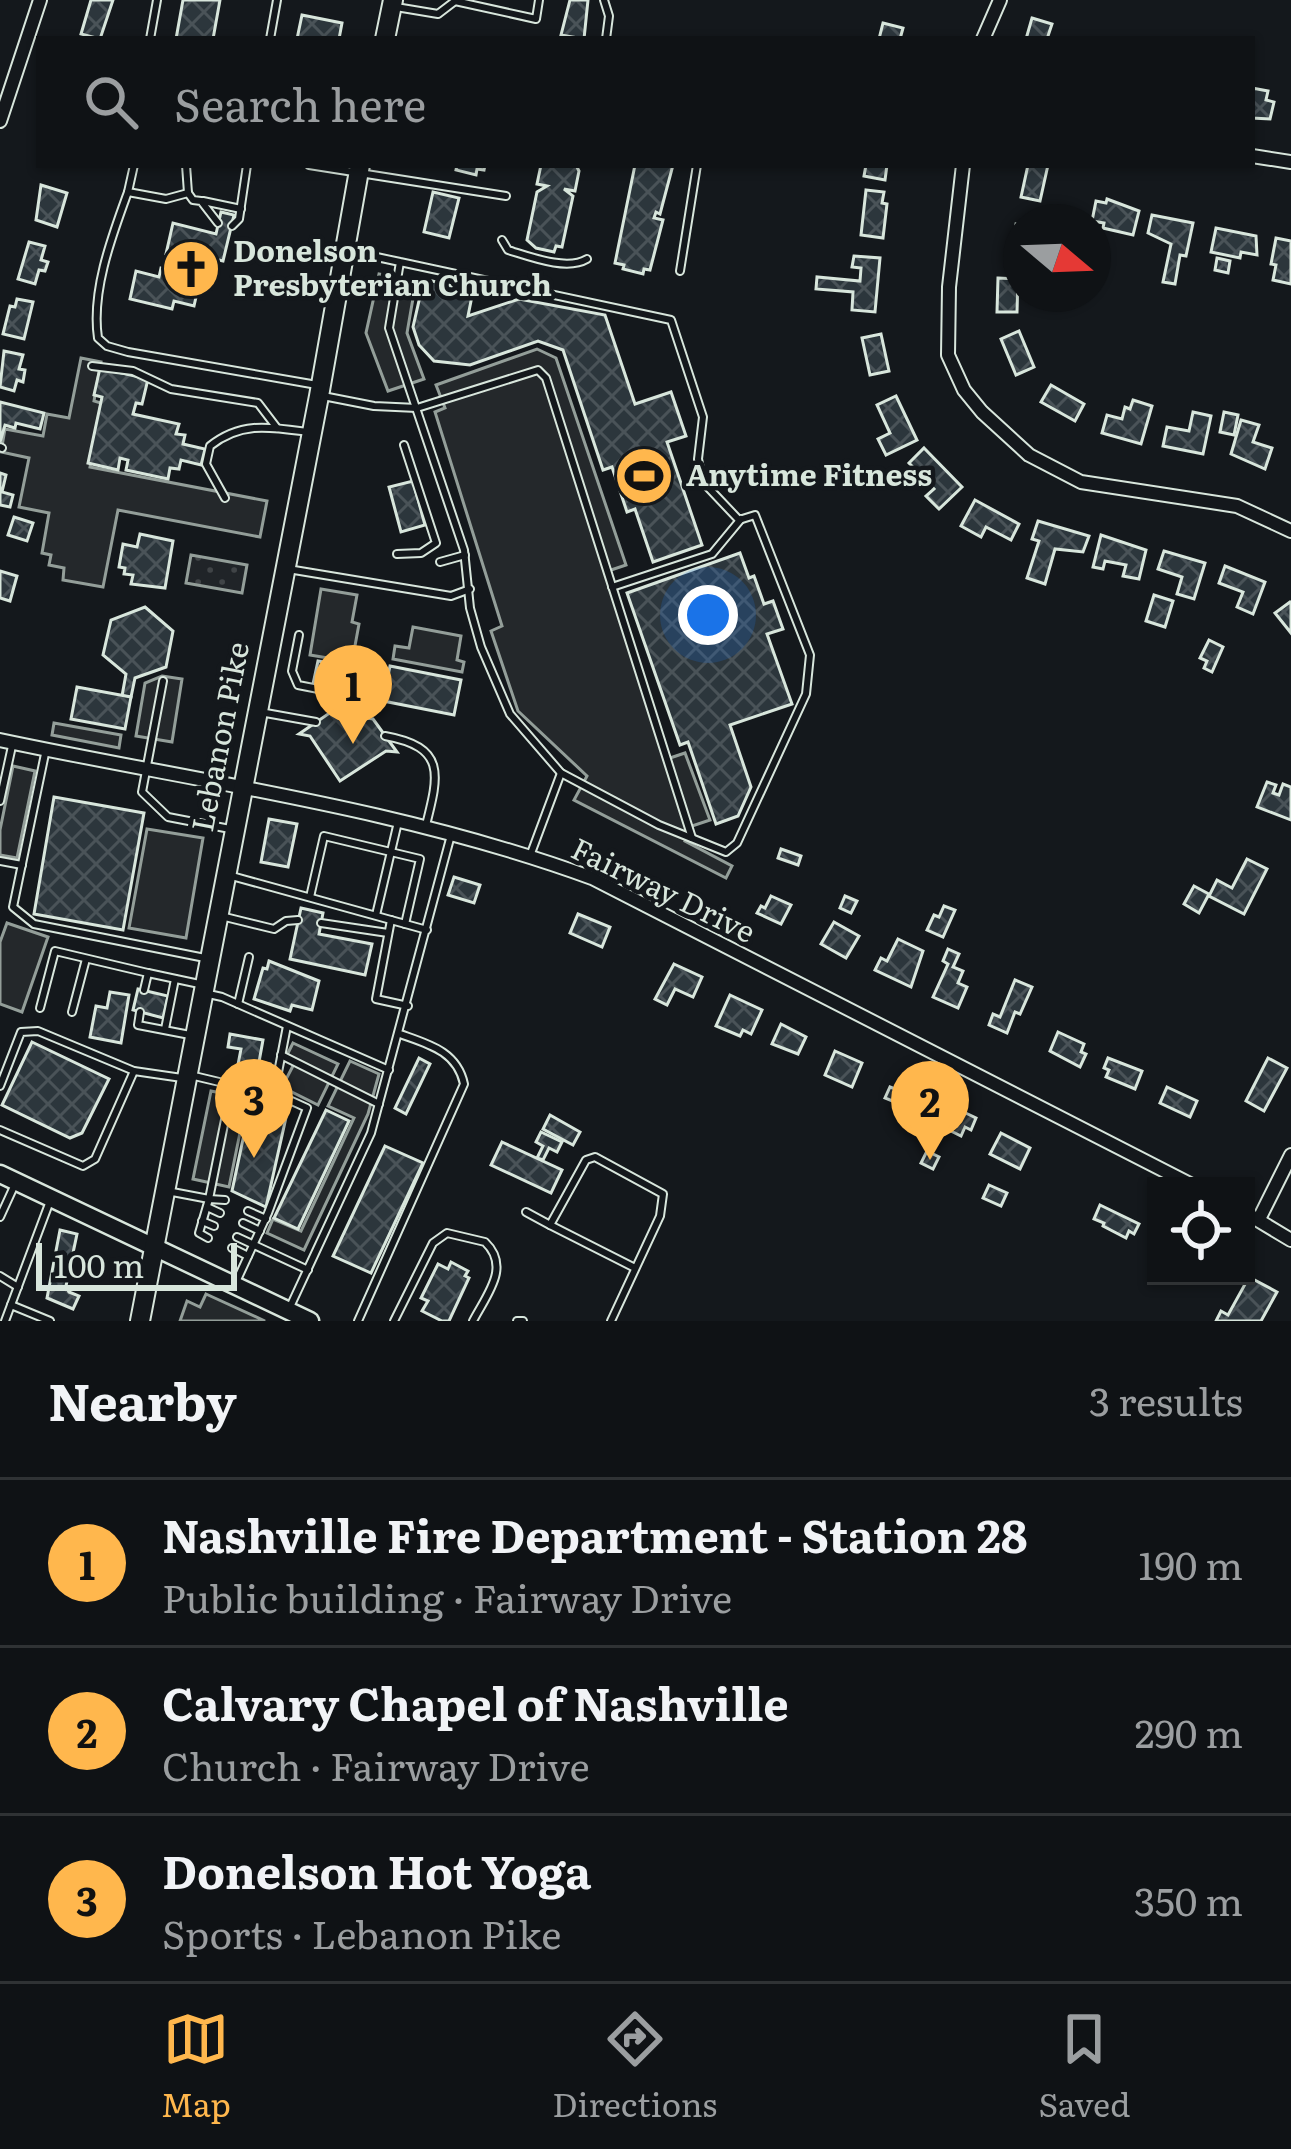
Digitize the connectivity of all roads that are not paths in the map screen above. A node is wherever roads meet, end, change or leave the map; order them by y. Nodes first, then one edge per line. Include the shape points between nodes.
1 (40, 0) edge
2 (157, 0) edge
3 (277, 0) edge
4 (456, 0) edge
5 (539, 0) edge
6 (604, 0) edge
7 (1000, 0) edge
8 (393, 3) edge
9 (151, 36) edge
10 (271, 36) edge
11 (387, 36) edge
12 (606, 36) edge
13 (984, 36) edge
14 (0, 121) edge
15 (1255, 156) edge
16 (1291, 162) edge
17 (133, 168) edge
18 (186, 168) edge
19 (247, 168) edge
20 (697, 168) edge
21 (963, 168) edge
22 (358, 170) edge
23 (128, 192) junction
24 (188, 193) junction
25 (506, 196) dead end
26 (201, 201) junction
27 (241, 209) junction
28 (218, 223) dead end
29 (232, 226) dead end
30 (502, 240) dead end
31 (346, 250) junction
32 (587, 259) dead end
33 (400, 262) junction
34 (680, 271) dead end
35 (92, 366) dead end
36 (320, 391) junction
37 (417, 408) junction
38 (278, 428) junction
39 (312, 433) junction
40 (404, 445) dead end
41 (225, 498) dead end
42 (741, 519) junction
43 (1291, 531) edge
44 (397, 554) dead end
45 (465, 556) junction
46 (440, 562) dead end
47 (285, 569) junction
48 (611, 587) junction
49 (470, 589) junction
50 (299, 635) dead end
51 (163, 681) dead end
52 (358, 688) dead end
53 (257, 711) junction
54 (316, 722) dead end
55 (385, 736) dead end
56 (6, 741) edge
57 (46, 749) junction
58 (147, 768) junction
59 (562, 772) junction
60 (242, 785) junction
61 (0, 801) edge
62 (398, 823) junction
63 (425, 829) junction
64 (233, 830) junction
65 (451, 835) junction
66 (692, 838) junction
67 (391, 852) junction
68 (530, 856) junction
69 (0, 861) edge
70 (22, 865) junction
71 (225, 874) junction
72 (310, 897) junction
73 (13, 907) junction
74 (0, 908) edge
75 (217, 915) junction
76 (376, 916) junction
77 (298, 920) dead end
78 (391, 920) junction
79 (321, 923) dead end
80 (404, 924) junction
81 (427, 930) junction
82 (388, 933) junction
83 (249, 957) dead end
84 (209, 958) junction
85 (86, 959) junction
86 (148, 974) junction
87 (175, 980) junction
88 (203, 989) junction
89 (145, 990) dead end
90 (238, 1004) junction
91 (408, 1006) junction
92 (40, 1008) dead end
93 (72, 1012) dead end
94 (140, 1012) dead end
95 (287, 1025) junction
96 (165, 1030) junction
97 (400, 1034) junction
98 (194, 1036) junction
99 (281, 1055) junction
100 (389, 1070) junction
101 (134, 1072) junction
102 (186, 1076) junction
103 (232, 1085) junction
104 (0, 1086) edge
105 (274, 1093) junction
106 (379, 1104) junction
107 (0, 1130) edge
108 (1291, 1155) edge
109 (1176, 1177) edge
110 (8, 1178) edge
111 (164, 1190) junction
112 (51, 1198) junction
113 (225, 1200) dead end
114 (208, 1203) junction
115 (248, 1211) dead end
116 (1255, 1211) edge
117 (526, 1212) dead end
118 (220, 1213) dead end
119 (267, 1216) junction
120 (0, 1217) edge
121 (1255, 1218) edge
122 (202, 1221) junction
123 (243, 1223) dead end
124 (550, 1225) junction
125 (214, 1226) dead end
126 (260, 1231) junction
127 (237, 1237) dead end
128 (208, 1238) dead end
129 (1291, 1240) edge
130 (153, 1244) junction
131 (253, 1244) junction
132 (232, 1248) dead end
133 (248, 1256) junction
134 (635, 1268) junction
135 (308, 1270) junction
136 (0, 1276) edge
137 (235, 1284) junction
138 (18, 1287) junction
139 (11, 1305) junction
140 (289, 1310) junction
141 (5, 1321) edge
142 (50, 1321) edge
143 (140, 1321) edge
144 (310, 1321) edge
145 (358, 1321) edge
146 (394, 1321) edge
147 (473, 1321) edge
148 (610, 1321) edge

1 - 14 street
2 - 9 lane
3 - 10 lane
4 - 5 lane via 536,19
4 - 8 lane via 438,14
6 - 12 lane
7 - 13 street
8 - 11 main road
15 - 16 street
17 - 23 lane
18 - 24 lane
19 - 27 lane
20 - 34 lane
21 - 43 street via 949,355 982,412 1029,455 1081,482 1237,506
22 - 25 lane
22 - 31 main road, Lebanon Pike
23 - 24 lane via 166,199
23 - 36 lane via 107,256 98,338 128,352
24 - 26 lane
26 - 27 lane
26 - 28 lane
27 - 29 lane
30 - 32 lane via 521,254 576,266
31 - 33 lane
31 - 36 main road, Lebanon Pike
33 - 37 lane via 388,328
33 - 42 lane via 671,320 703,417 703,482
35 - 38 lane via 258,403
36 - 37 lane
36 - 39 main road, Lebanon Pike
37 - 45 lane
37 - 48 lane via 538,370 546,377
38 - 39 lane
38 - 41 lane via 240,428 210,446 206,464
39 - 47 main road, Lebanon Pike
40 - 44 lane via 436,543
42 - 48 lane via 712,554
42 - 66 lane via 755,515 810,655 806,694 736,843 726,852
45 - 46 lane
45 - 49 lane
47 - 49 lane via 451,596
47 - 53 main road, Lebanon Pike
48 - 66 lane
49 - 59 lane via 500,696
50 - 52 lane via 292,671 298,685 349,694
51 - 58 lane
53 - 54 lane
53 - 60 main road, Lebanon Pike
55 - 63 lane via 414,742 434,761
56 - 57 street, Fairway Drive
56 - 61 lane
57 - 58 street, Fairway Drive
57 - 70 lane
58 - 60 street, Fairway Drive
58 - 64 lane via 142,792 167,817
59 - 66 lane
59 - 68 lane
60 - 62 street, Fairway Drive
60 - 64 main road, Lebanon Pike
62 - 63 street, Fairway Drive
62 - 67 lane
63 - 65 street, Fairway Drive
64 - 71 main road, Lebanon Pike
65 - 68 street, Fairway Drive
65 - 81 lane
67 - 72 lane via 324,836
67 - 76 lane
67 - 80 lane via 420,859
68 - 109 street, Fairway Drive via 592,878
69 - 70 lane
70 - 73 lane
71 - 72 lane
71 - 75 main road, Lebanon Pike
72 - 76 lane
73 - 74 lane
73 - 84 lane via 34,924
75 - 77 lane via 274,928
75 - 84 main road, Lebanon Pike
76 - 78 lane
78 - 80 lane
78 - 82 lane
79 - 82 lane
80 - 81 lane
81 - 91 lane
82 - 91 lane via 376,999
83 - 90 lane
84 - 88 main road, Lebanon Pike
85 - 86 lane
85 - 92 lane via 55,952
85 - 93 lane
86 - 87 lane
86 - 89 lane
87 - 88 lane
87 - 96 lane
88 - 90 lane
88 - 98 main road, Lebanon Pike
90 - 95 lane
91 - 97 lane
94 - 96 lane via 138,1025
95 - 99 lane
95 - 100 lane
96 - 98 lane
97 - 100 lane
97 - 145 lane via 448,1054 464,1084
98 - 102 main road, Lebanon Pike
99 - 105 lane
99 - 106 lane
100 - 106 lane
101 - 102 lane
101 - 104 lane via 38,1031 21,1032
101 - 107 lane via 95,1159 83,1166
102 - 103 lane
102 - 111 main road, Lebanon Pike
103 - 105 lane
103 - 114 lane
105 - 119 lane via 307,1108
106 - 135 lane
108 - 116 street
110 - 112 main road
110 - 120 lane
111 - 114 lane
111 - 130 main road, Lebanon Pike
112 - 130 main road
112 - 138 lane
113 - 114 lane
114 - 118 lane
114 - 122 lane
115 - 119 lane
117 - 124 lane
119 - 126 lane
121 - 129 street
122 - 125 lane
122 - 128 lane via 199,1233
123 - 126 lane
124 - 134 lane
124 - 134 lane via 586,1160 595,1157 656,1187 664,1201
126 - 131 lane
127 - 131 lane
130 - 137 main road
130 - 143 main road, Lebanon Pike
131 - 133 lane
131 - 135 lane
132 - 133 lane
133 - 137 lane
134 - 148 lane
135 - 140 lane
136 - 138 lane
137 - 140 main road
138 - 139 lane
139 - 141 lane
139 - 142 lane
140 - 144 main road
146 - 147 lane via 433,1243 447,1233 485,1242 499,1262

